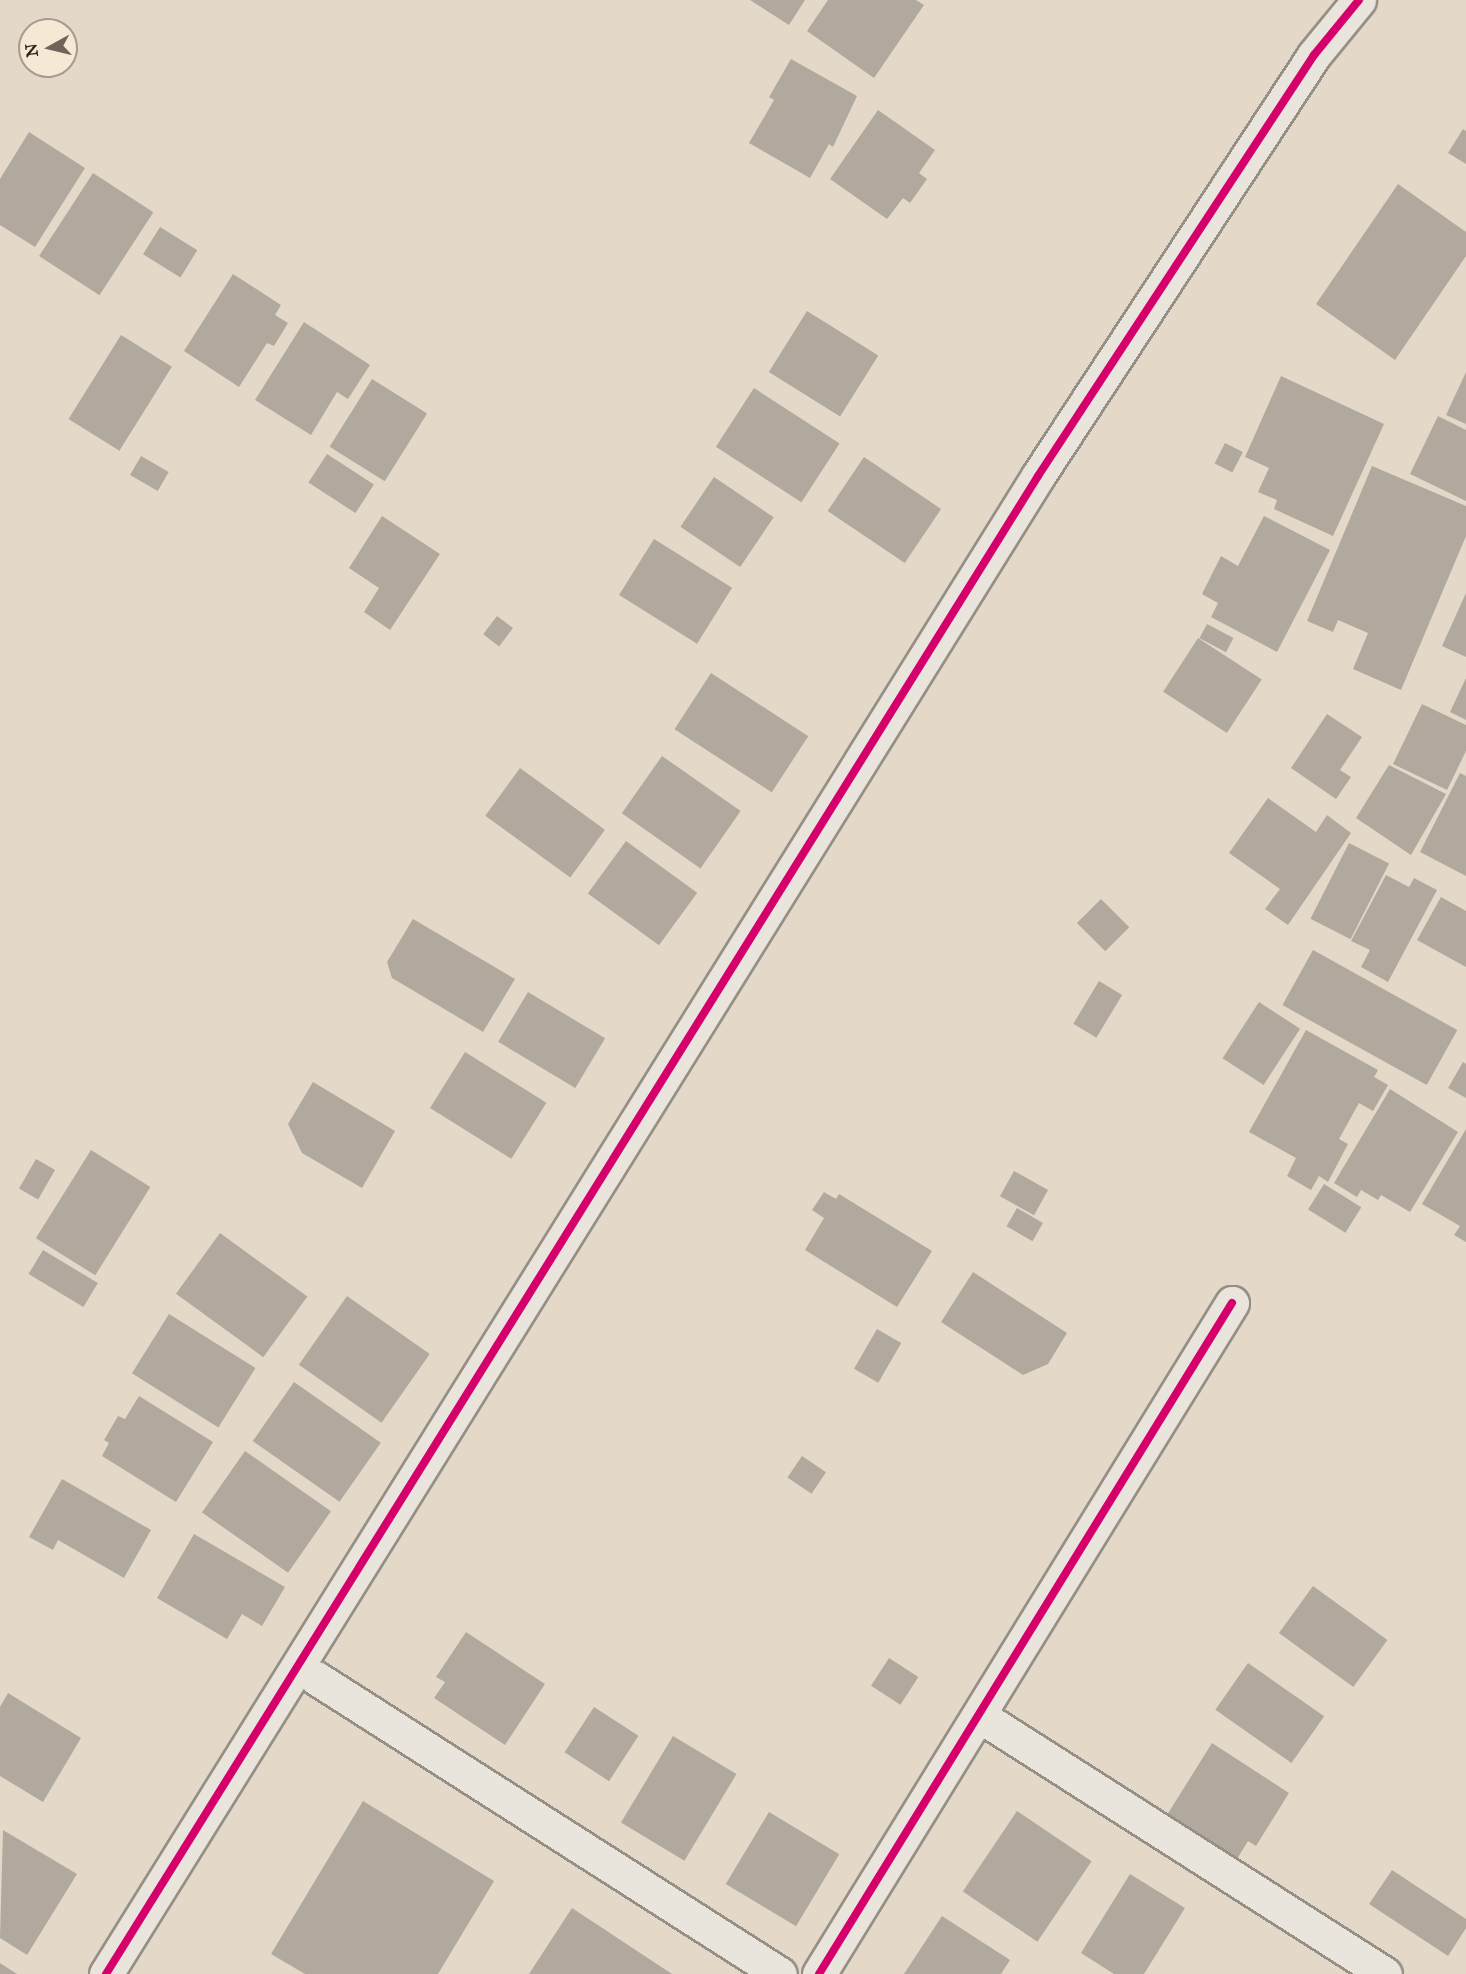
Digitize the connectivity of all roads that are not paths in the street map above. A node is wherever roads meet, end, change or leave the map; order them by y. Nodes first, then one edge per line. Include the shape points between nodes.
1 (1359, 0) edge
2 (1232, 1303) dead end
3 (316, 1678) dead end
4 (980, 1716) junction
5 (106, 1974) edge
6 (780, 1974) edge
7 (819, 1974) edge
8 (1385, 1974) edge

1 - 5 street via 1314,55 1032,486
2 - 4 street
3 - 6 street
4 - 7 street
4 - 8 street

